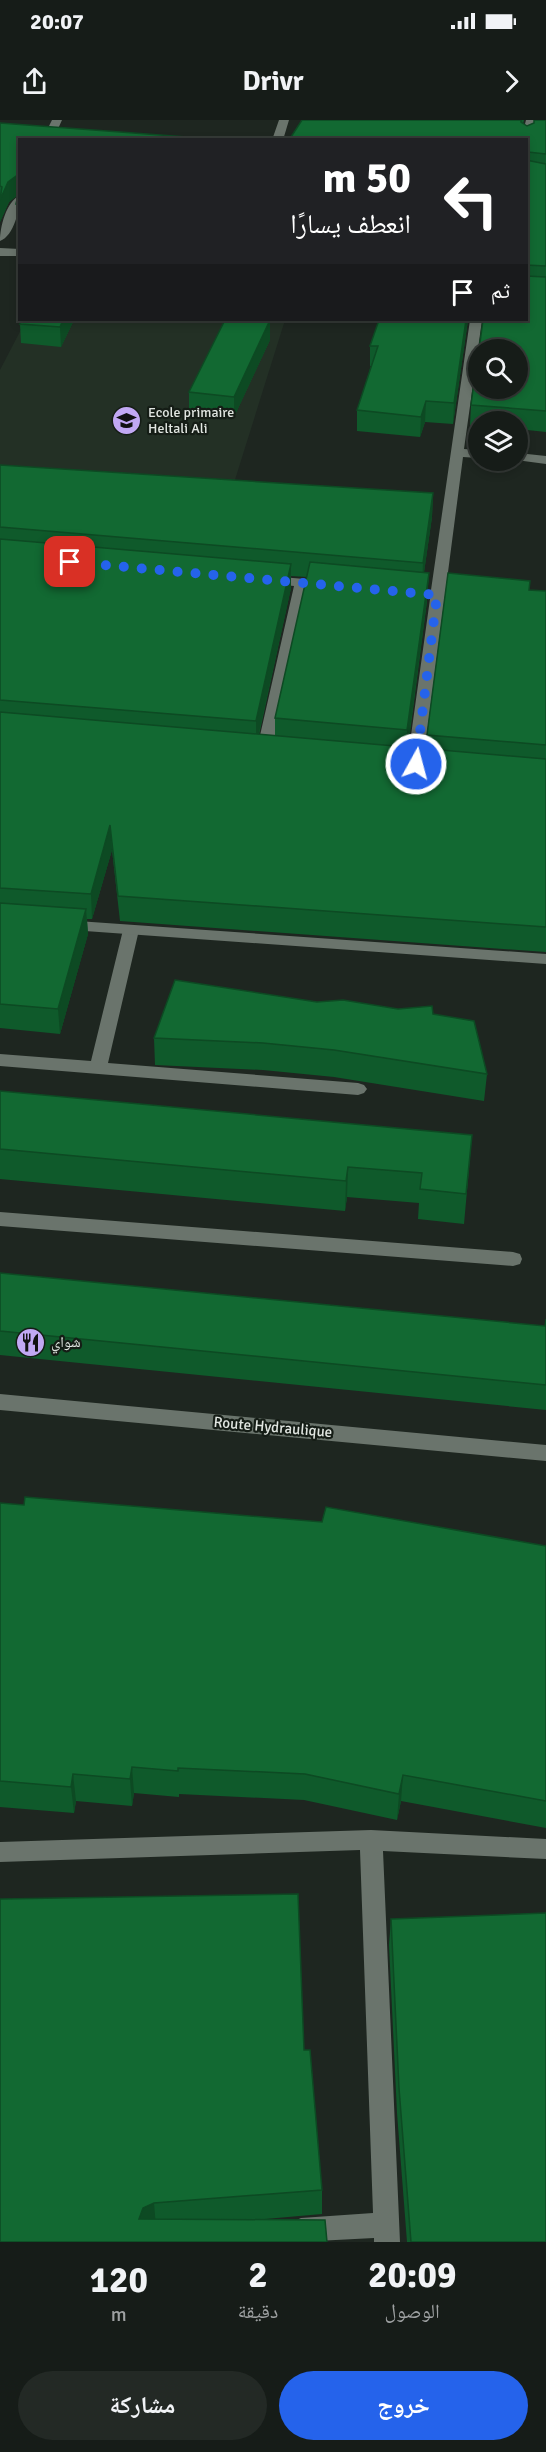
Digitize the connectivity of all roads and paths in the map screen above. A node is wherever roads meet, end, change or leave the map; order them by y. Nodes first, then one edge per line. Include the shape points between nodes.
1 (57, 120) edge
2 (284, 120) edge
3 (531, 120) edge
4 (48, 138) edge
5 (278, 138) edge
6 (526, 138) edge
7 (18, 202) edge
8 (0, 238) edge
9 (0, 252) edge
10 (18, 253) edge
11 (476, 321) edge
12 (456, 452) junction
13 (468, 453) edge
14 (528, 458) edge
15 (546, 460) edge
16 (255, 579) edge
17 (302, 583) junction
18 (347, 587) edge
19 (392, 591) edge
20 (437, 595) junction
21 (264, 753) edge
22 (416, 764) edge
23 (48, 924) edge
24 (131, 930) junction
25 (546, 959) edge
26 (0, 1060) edge
27 (98, 1068) junction
28 (358, 1089) dead end
29 (0, 1219) edge
30 (513, 1259) dead end
31 (0, 1402) edge
32 (546, 1453) edge
33 (371, 1840) junction
34 (546, 1849) edge
35 (0, 1852) edge
36 (282, 2232) edge
37 (386, 2233) edge

1 - 4 street
2 - 5 street
3 - 6 street
7 - 8 street
9 - 10 street
11 - 12 street
12 - 13 street
12 - 20 street via 443,504
14 - 15 street
16 - 17 street
17 - 18 street
17 - 21 street
19 - 20 street
20 - 22 street
23 - 24 street
24 - 25 street
24 - 27 street
26 - 27 street
27 - 28 street
29 - 30 street
31 - 32 street, Route Hydraulique
33 - 34 street
33 - 35 street
33 - 37 street
36 - 37 street

